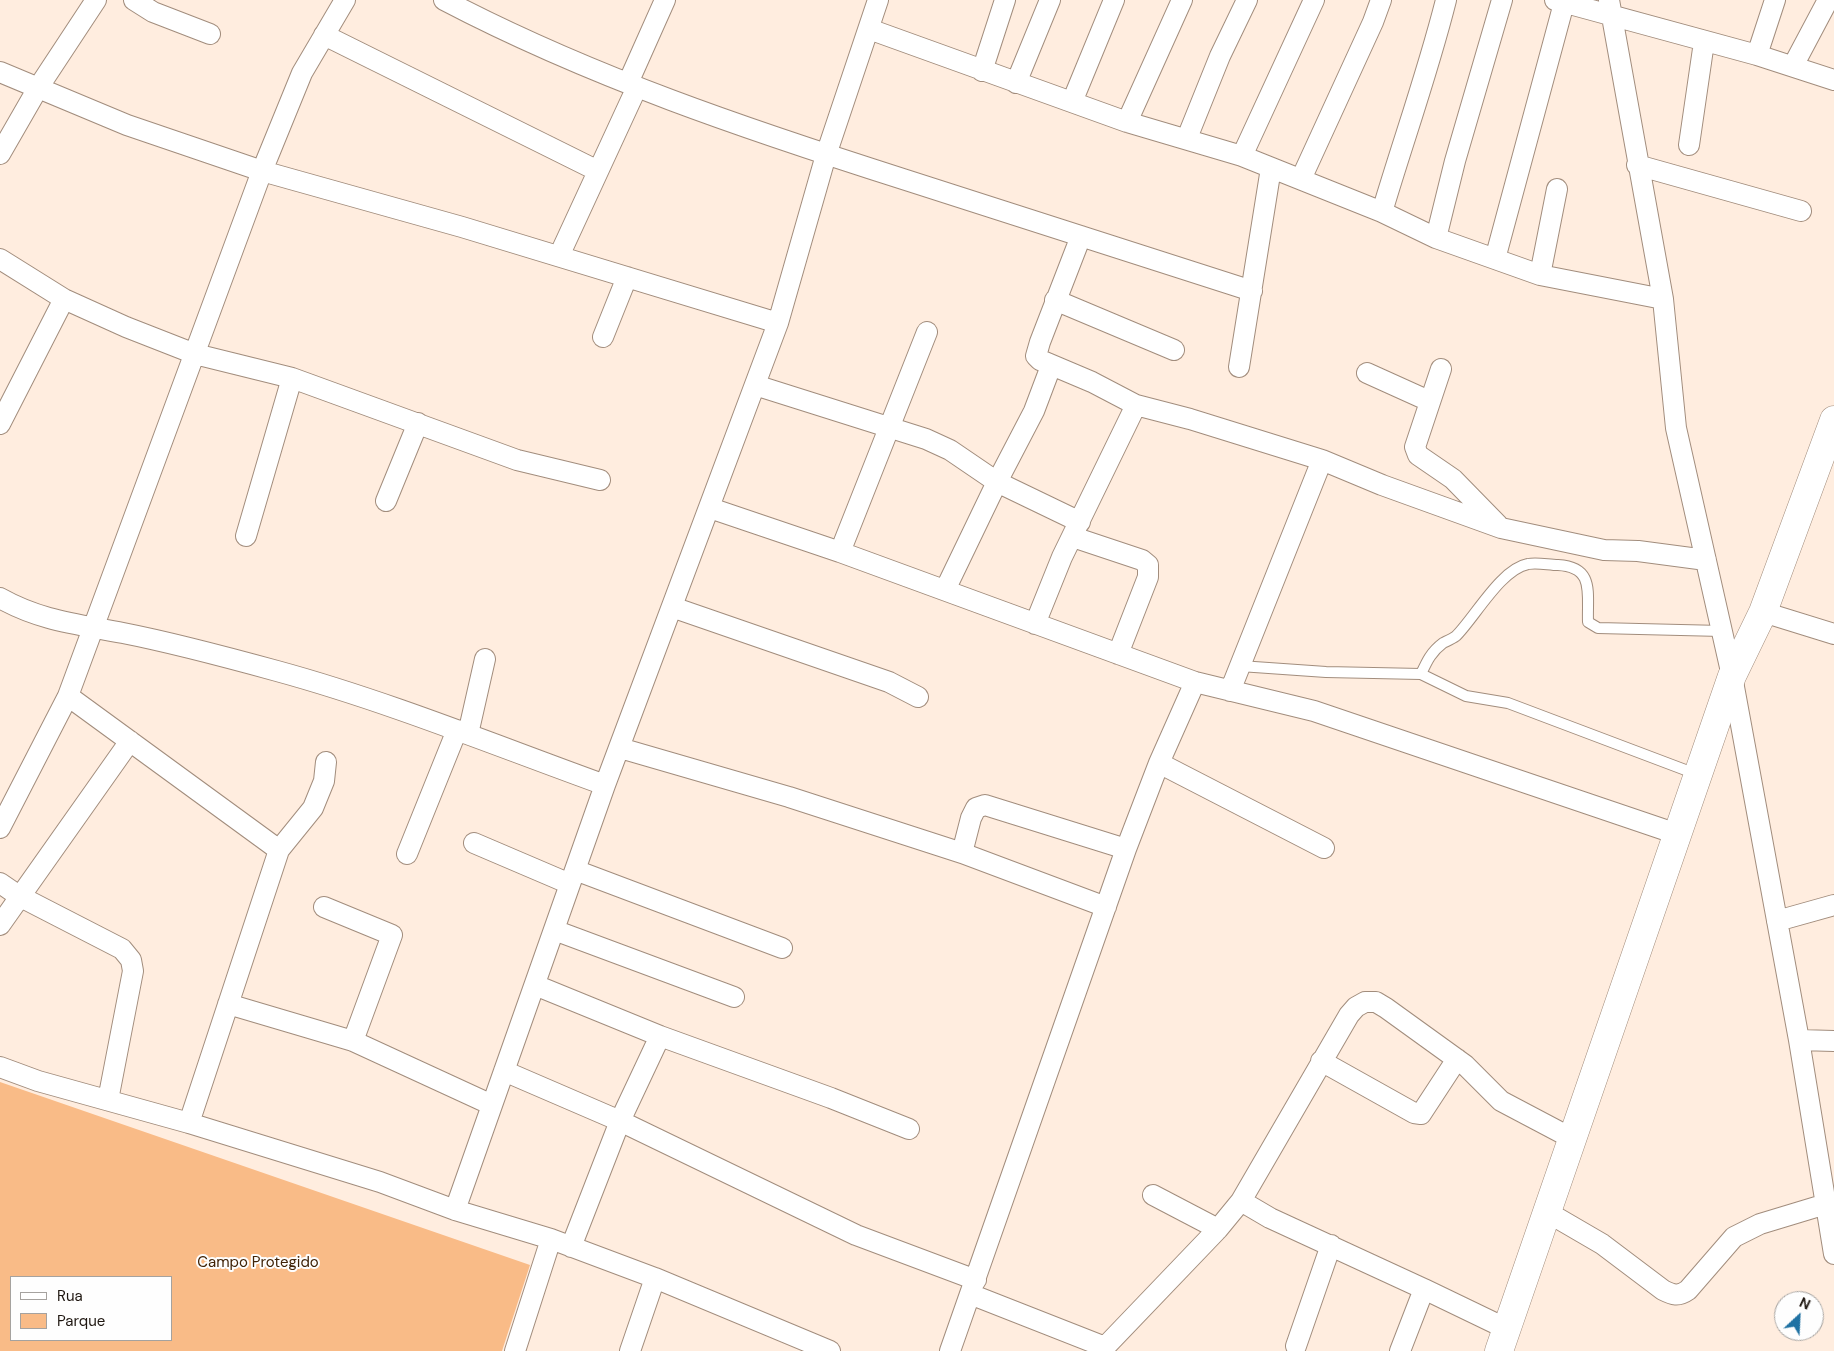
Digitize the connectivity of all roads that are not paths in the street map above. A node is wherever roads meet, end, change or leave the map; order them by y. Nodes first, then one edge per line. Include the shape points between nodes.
1 (96, 0) edge
2 (134, 0) edge
3 (345, 0) edge
4 (444, 0) edge
5 (665, 0) edge
6 (878, 0) edge
7 (1005, 0) edge
8 (1050, 0) edge
9 (1114, 0) edge
10 (1182, 0) edge
11 (1247, 0) edge
12 (1314, 0) edge
13 (1381, 0) edge
14 (1446, 0) edge
15 (1502, 0) edge
16 (1776, 0) edge
17 (1828, 0) edge
18 (1559, 2) edge
19 (1611, 9) edge
20 (869, 29) junction
21 (210, 34) dead end
22 (324, 35) junction
23 (1704, 42) junction
24 (1757, 56) junction
25 (1793, 66) junction
26 (982, 71) junction
27 (0, 72) edge
28 (1834, 80) edge
29 (1016, 83) junction
30 (632, 85) junction
31 (38, 88) junction
32 (1072, 102) junction
33 (1127, 122) junction
34 (1187, 138) junction
35 (1689, 145) dead end
36 (0, 154) edge
37 (826, 155) junction
38 (1242, 156) junction
39 (1637, 165) junction
40 (1271, 168) junction
41 (262, 171) junction
42 (598, 171) junction
43 (1301, 179) junction
44 (1557, 189) dead end
45 (1801, 211) dead end
46 (1382, 212) junction
47 (1081, 236) junction
48 (1436, 238) junction
49 (559, 256) junction
50 (0, 259) edge
51 (1495, 259) junction
52 (1540, 275) junction
53 (627, 277) junction
54 (1252, 291) junction
55 (64, 299) junction
56 (1662, 299) junction
57 (1055, 300) junction
58 (778, 322) junction
59 (927, 332) dead end
60 (603, 337) dead end
61 (1174, 350) dead end
62 (195, 354) junction
63 (1051, 366) junction
64 (1239, 367) dead end
65 (1441, 369) dead end
66 (1367, 373) dead end
67 (292, 378) junction
68 (755, 385) junction
69 (1429, 401) junction
70 (1136, 404) junction
71 (0, 424) edge
72 (418, 424) junction
73 (890, 428) junction
74 (1832, 435) edge
75 (1322, 460) junction
76 (600, 480) dead end
77 (997, 482) junction
78 (386, 500) dead end
79 (710, 508) junction
80 (1501, 528) junction
81 (1077, 529) junction
82 (246, 536) dead end
83 (840, 552) junction
84 (1706, 560) junction
85 (945, 590) junction
86 (0, 598) edge
87 (672, 607) junction
88 (1763, 612) junction
89 (1035, 624) junction
90 (93, 629) junction
91 (1722, 631) junction
92 (1834, 634) edge
93 (1118, 654) junction
94 (485, 659) dead end
95 (1240, 666) junction
96 (1421, 674) junction
97 (1732, 676) junction
98 (1195, 682) junction
99 (1230, 691) junction
100 (68, 696) junction
101 (918, 697) dead end
102 (462, 732) junction
103 (130, 741) junction
104 (620, 748) junction
105 (326, 762) dead end
106 (1159, 763) junction
107 (1697, 774) junction
108 (605, 785) junction
109 (0, 828) edge
110 (1677, 834) junction
111 (474, 843) dead end
112 (1324, 848) dead end
113 (1126, 849) junction
114 (279, 850) junction
115 (962, 853) junction
116 (407, 854) dead end
117 (573, 877) junction
118 (0, 883) edge
119 (19, 896) junction
120 (1834, 905) edge
121 (324, 907) dead end
122 (1106, 907) junction
123 (1778, 921) junction
124 (0, 925) edge
125 (554, 930) junction
126 (782, 948) dead end
127 (535, 985) junction
128 (734, 997) dead end
129 (228, 1004) junction
130 (660, 1036) junction
131 (1799, 1040) junction
132 (353, 1041) junction
133 (1834, 1041) edge
134 (1457, 1059) junction
135 (1321, 1061) junction
136 (0, 1067) edge
137 (504, 1071) junction
138 (108, 1100) junction
139 (492, 1105) junction
140 (620, 1121) junction
141 (189, 1124) junction
142 (909, 1129) dead end
143 (1573, 1139) junction
144 (1153, 1195) dead end
145 (1241, 1201) junction
146 (1826, 1204) junction
147 (455, 1210) junction
148 (1548, 1212) junction
149 (1218, 1229) junction
150 (551, 1239) junction
151 (1331, 1245) junction
152 (571, 1247) junction
153 (1834, 1254) edge
154 (656, 1278) junction
155 (973, 1287) junction
156 (1424, 1289) junction
157 (1503, 1340) edge
158 (1296, 1346) dead end
159 (515, 1351) edge
160 (630, 1351) edge
161 (830, 1351) edge
162 (950, 1351) edge
163 (1400, 1351) edge

1 - 31 street
2 - 21 street via 154,12
3 - 22 street
4 - 30 street via 491,25
5 - 30 street
6 - 20 street
7 - 26 street
8 - 29 street
9 - 32 street
10 - 33 street
11 - 34 street
12 - 38 street
13 - 43 street
14 - 46 street via 1433,53
15 - 48 street
16 - 24 street
17 - 25 street
18 - 19 street
18 - 51 street
19 - 23 street
19 - 39 street
20 - 26 street
20 - 37 street
22 - 41 street via 302,73
22 - 42 street
23 - 24 street
23 - 35 street
24 - 25 street
25 - 28 street
26 - 29 street
27 - 31 street
29 - 32 street
30 - 37 street
30 - 42 street
31 - 36 street
31 - 41 street via 127,125
32 - 33 street
33 - 34 street
34 - 38 street
37 - 47 street
37 - 58 street
38 - 40 street
39 - 45 street
39 - 56 street
40 - 43 street
40 - 54 street
41 - 49 street
41 - 62 street
42 - 49 street
43 - 46 street
44 - 52 street
46 - 48 street
47 - 54 street
47 - 57 street
48 - 51 street
49 - 53 street
50 - 55 street
51 - 52 street
52 - 56 street
53 - 58 street
53 - 60 street
54 - 64 street
55 - 62 street via 126,328
55 - 71 street
56 - 84 street via 1676,428
57 - 61 street
57 - 63 street via 1036,356
58 - 68 street
59 - 73 street
62 - 67 street
62 - 90 street
63 - 70 street
63 - 77 street via 1034,411
65 - 69 street
66 - 69 street
67 - 72 street
67 - 82 street
68 - 73 street
68 - 79 street
69 - 80 street via 1415,447 1418,455 1453,478
70 - 75 street
70 - 81 street
72 - 76 street via 516,460
72 - 78 street
73 - 77 street via 950,450
73 - 83 street
74 - 88 street
75 - 80 street
75 - 95 street
77 - 81 street
77 - 85 street
79 - 83 street
79 - 87 street
80 - 84 street via 1604,550
81 - 89 street
81 - 93 street via 1148,565 1148,577
83 - 85 street
84 - 91 street
85 - 89 street
86 - 90 street via 47,619
87 - 101 street via 889,682
87 - 104 street
88 - 92 street
88 - 97 street
89 - 93 street
90 - 100 street
90 - 102 street via 122,633 278,672
91 - 96 lane via 1598,628 1588,622 1588,593 1580,570 1572,566 1529,564 1518,567 1503,580 1455,636 1429,656
91 - 97 street
93 - 98 street
94 - 102 street
95 - 96 lane
95 - 99 street
96 - 107 lane via 1466,696 1508,703
97 - 107 street
97 - 123 street
98 - 99 street
98 - 106 street
99 - 110 street via 1314,712
100 - 103 street
100 - 109 street
102 - 108 street
102 - 116 street
103 - 114 street
103 - 119 street
104 - 108 street
104 - 115 street via 789,797
105 - 114 street via 324,781 313,808
106 - 112 street
106 - 113 street
107 - 110 street
108 - 117 street
110 - 143 street
111 - 117 street
113 - 115 street via 986,805 976,808 970,818
113 - 122 street
114 - 129 street
115 - 122 street
117 - 125 street
117 - 126 street
118 - 119 street
119 - 124 street
119 - 138 street via 122,949 131,960 133,971
120 - 123 street
121 - 132 street via 392,935
122 - 155 street
123 - 131 street
125 - 127 street
125 - 128 street
127 - 130 street
127 - 137 street
129 - 132 street
129 - 141 street
130 - 140 street
130 - 142 street
131 - 133 street
131 - 146 street
132 - 139 street
134 - 135 street via 1421,1114
134 - 135 street via 1386,1008 1376,1002 1365,1002 1349,1015
134 - 143 street via 1502,1101
135 - 145 street
136 - 138 street
137 - 139 street
137 - 140 street
138 - 141 street
139 - 147 street
140 - 152 street
140 - 155 street via 856,1235
141 - 147 street via 380,1182
143 - 148 street
144 - 149 street
145 - 149 street
145 - 151 street via 1270,1218
146 - 148 street via 1760,1224 1734,1237 1688,1290 1674,1295 1602,1244
146 - 153 street
147 - 150 street
148 - 157 street
149 - 155 street via 1105,1347
150 - 152 street
150 - 159 street
151 - 156 street
151 - 158 street
152 - 154 street
154 - 160 street
154 - 161 street
155 - 162 street
156 - 157 street
156 - 163 street

